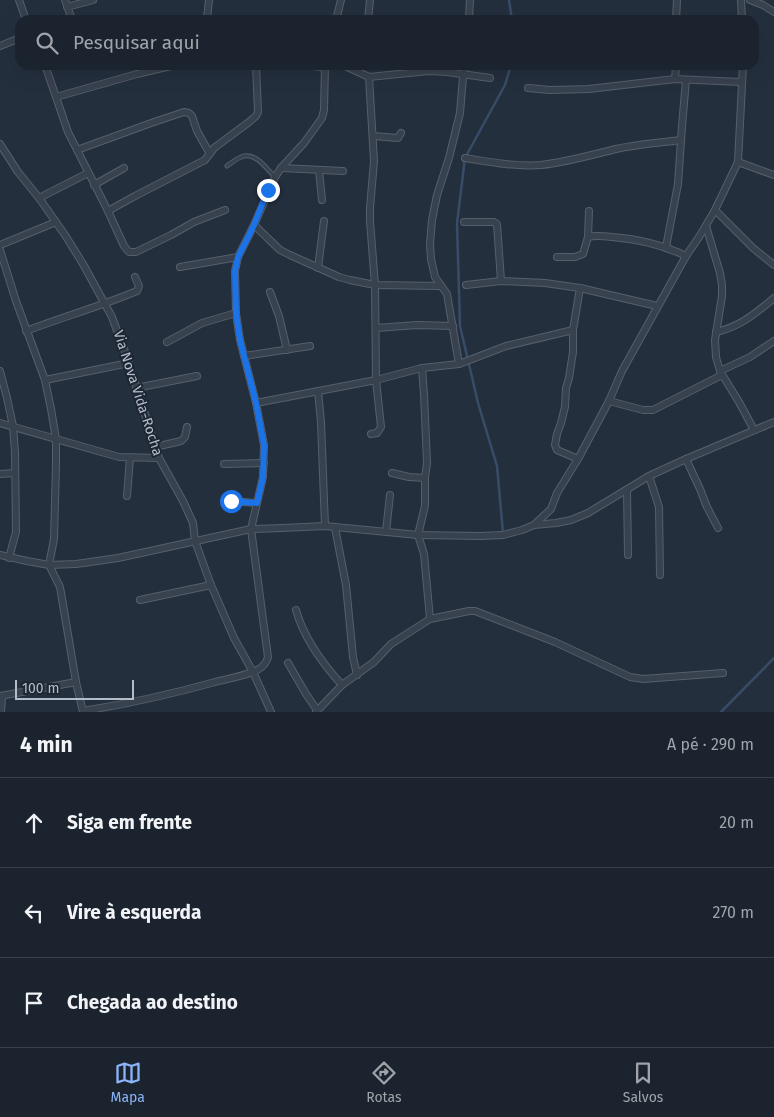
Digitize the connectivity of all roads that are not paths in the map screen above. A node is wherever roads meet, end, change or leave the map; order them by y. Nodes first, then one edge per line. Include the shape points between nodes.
1 (19, 0) edge
2 (90, 0) edge
3 (208, 0) edge
4 (340, 0) edge
5 (370, 0) edge
6 (470, 0) edge
7 (677, 0) edge
8 (741, 0) edge
9 (750, 0) edge
10 (66, 3) edge
11 (774, 12) edge
12 (24, 15) edge
13 (70, 15) edge
14 (208, 15) edge
15 (337, 15) edge
16 (368, 15) edge
17 (469, 15) edge
18 (676, 15) edge
19 (742, 15) edge
20 (15, 40) edge
21 (0, 46) edge
22 (47, 70) edge
23 (154, 70) edge
24 (256, 70) edge
25 (325, 70) edge
26 (354, 70) edge
27 (361, 70) edge
28 (463, 70) edge
29 (676, 70) edge
30 (743, 70) edge
31 (360, 73) junction
32 (462, 74) junction
33 (369, 77) junction
34 (490, 78) dead end
35 (675, 79) junction
36 (686, 80) junction
37 (742, 82) junction
38 (528, 88) dead end
39 (56, 97) junction
40 (402, 133) dead end
41 (373, 136) junction
42 (681, 140) junction
43 (0, 144) edge
44 (77, 150) junction
45 (210, 154) junction
46 (465, 158) dead end
47 (738, 162) junction
48 (227, 166) dead end
49 (124, 168) dead end
50 (281, 168) junction
51 (319, 170) junction
52 (343, 171) dead end
53 (88, 173) junction
54 (774, 175) edge
55 (275, 177) junction
56 (94, 184) junction
57 (39, 198) junction
58 (322, 200) dead end
59 (226, 210) dead end
60 (715, 210) junction
61 (108, 211) junction
62 (589, 211) dead end
63 (324, 221) dead end
64 (56, 222) junction
65 (464, 222) dead end
66 (254, 225) junction
67 (706, 226) junction
68 (588, 237) junction
69 (0, 245) edge
70 (666, 247) junction
71 (0, 250) edge
72 (686, 256) junction
73 (238, 257) junction
74 (558, 257) dead end
75 (772, 261) edge
76 (180, 267) dead end
77 (318, 268) junction
78 (135, 277) dead end
79 (501, 281) junction
80 (375, 285) junction
81 (466, 285) dead end
82 (441, 286) junction
83 (580, 288) junction
84 (270, 292) dead end
85 (774, 298) edge
86 (106, 304) junction
87 (657, 306) junction
88 (236, 313) junction
89 (453, 326) junction
90 (376, 328) junction
91 (573, 330) junction
92 (26, 331) junction
93 (716, 332) junction
94 (774, 341) edge
95 (167, 342) dead end
96 (310, 346) dead end
97 (287, 350) junction
98 (244, 356) junction
99 (128, 363) junction
100 (459, 364) junction
101 (422, 368) junction
102 (0, 371) edge
103 (721, 373) junction
104 (197, 376) dead end
105 (45, 380) junction
106 (376, 380) junction
107 (136, 388) junction
108 (318, 391) junction
109 (609, 401) junction
110 (256, 403) junction
111 (774, 422) edge
112 (0, 423) edge
113 (13, 426) junction
114 (187, 427) dead end
115 (754, 430) junction
116 (371, 434) dead end
117 (56, 439) junction
118 (155, 447) junction
119 (130, 458) junction
120 (159, 458) junction
121 (578, 459) junction
122 (686, 459) junction
123 (264, 463) junction
124 (224, 464) dead end
125 (15, 473) junction
126 (392, 473) dead end
127 (0, 474) edge
128 (649, 476) junction
129 (425, 478) junction
130 (627, 490) junction
131 (390, 494) dead end
132 (128, 496) dead end
133 (231, 501) dead end
134 (257, 503) junction
135 (534, 525) junction
136 (325, 526) junction
137 (334, 528) junction
138 (718, 528) dead end
139 (251, 529) junction
140 (386, 532) junction
141 (418, 535) junction
142 (195, 541) junction
143 (0, 555) edge
144 (628, 555) dead end
145 (9, 558) junction
146 (49, 565) junction
147 (660, 575) dead end
148 (211, 585) junction
149 (140, 600) dead end
150 (296, 610) dead end
151 (430, 619) junction
152 (288, 663) dead end
153 (252, 672) junction
154 (723, 674) dead end
155 (357, 675) junction
156 (76, 682) junction
157 (342, 685) junction
158 (1, 696) edge
159 (316, 711) edge
160 (2, 712) edge
161 (83, 712) edge
162 (271, 712) edge

1 - 12 street
2 - 10 street
3 - 14 street
4 - 15 street
5 - 16 street
6 - 17 street
7 - 18 street
8 - 19 street
9 - 11 street
10 - 13 street
20 - 21 street
22 - 39 street
23 - 39 street
24 - 45 street via 256,116
25 - 50 street via 322,118
26 - 31 street
27 - 31 street
28 - 32 street
29 - 35 street
30 - 37 street
31 - 33 street
32 - 33 street via 429,71
32 - 34 street
32 - 82 street via 460,113 432,220 431,259 435,277
33 - 41 street
35 - 36 street
35 - 38 street via 589,89
36 - 37 street
36 - 42 street
37 - 47 street
39 - 44 street
40 - 41 street via 398,138
41 - 80 street via 370,215
42 - 46 street via 540,165
42 - 70 street via 678,184
43 - 57 street, Via Nova Vida-Rocha
44 - 45 street via 184,112 192,116
44 - 53 street
45 - 61 street via 205,160
47 - 54 street
47 - 60 street
48 - 55 lane via 242,156 256,157
49 - 56 street
50 - 51 street
50 - 55 street
51 - 52 street
51 - 58 street
53 - 56 street
53 - 57 street
55 - 66 street
56 - 61 street
57 - 64 street, Via Nova Vida-Rocha
59 - 61 street via 194,222 136,252 129,252 124,246
60 - 67 street
60 - 75 street via 753,248
62 - 68 street
63 - 77 street
64 - 69 street
64 - 86 street, Via Nova Vida-Rocha
65 - 79 street via 497,224
66 - 73 street
66 - 77 street via 280,250
67 - 72 street
67 - 93 street via 722,285
68 - 70 street via 630,238
68 - 74 street via 584,254
70 - 72 street
71 - 92 street
72 - 87 street
73 - 76 street
73 - 88 street
77 - 80 street
78 - 86 street via 139,286 137,291
79 - 81 street
79 - 83 street
80 - 82 street
80 - 90 street
82 - 89 street via 447,294
83 - 87 street
83 - 91 street
84 - 97 street
85 - 93 street via 741,323
86 - 92 street
86 - 99 street, Via Nova Vida-Rocha
87 - 109 street
88 - 95 street via 202,323
88 - 98 street
89 - 90 street
89 - 100 street
90 - 106 street
91 - 100 street via 506,346
91 - 121 street via 565,406 555,445 557,450
92 - 105 street
93 - 103 street via 716,357
94 - 103 street
96 - 97 street
97 - 98 street
98 - 110 street
99 - 105 street
99 - 107 street, Via Nova Vida-Rocha
100 - 101 street
101 - 106 street
101 - 129 street
102 - 113 street
103 - 109 street via 650,410
103 - 115 street
104 - 107 street
105 - 117 street
106 - 108 street
106 - 116 street via 381,427 377,433
107 - 118 street, Via Nova Vida-Rocha
108 - 110 street
108 - 136 street
109 - 121 street
110 - 123 street
111 - 115 street
112 - 113 street
113 - 117 street
113 - 125 street
114 - 118 street via 181,441
115 - 122 street
117 - 119 street
117 - 146 street via 54,538
118 - 120 street, Via Nova Vida-Rocha
119 - 120 street
119 - 132 street
120 - 142 street, Via Nova Vida-Rocha via 193,523
121 - 135 street via 551,509
122 - 128 street
122 - 138 street
123 - 124 street
123 - 134 street
125 - 127 street
125 - 145 street via 16,532
126 - 129 street
128 - 130 street
128 - 147 street via 659,507
129 - 141 street via 425,506
130 - 135 street via 588,514
130 - 144 street
131 - 140 street
133 - 134 street
134 - 139 street
135 - 141 street via 503,535
136 - 137 street
136 - 139 street
137 - 140 street
137 - 155 street via 346,585
139 - 142 street
139 - 153 street via 268,657 263,666
140 - 141 street
141 - 151 street via 424,554
142 - 146 street via 118,558
142 - 148 street, Via Nova Vida-Rocha
143 - 145 street
145 - 146 street
146 - 156 street via 60,587
148 - 149 street
148 - 153 street, Via Nova Vida-Rocha
150 - 157 street via 306,637 322,663
151 - 154 street via 475,611 643,679
151 - 155 street via 392,644
152 - 159 street
153 - 161 street
153 - 162 street, Via Nova Vida-Rocha
155 - 157 street
156 - 158 street
156 - 161 street
157 - 159 street
158 - 160 street

